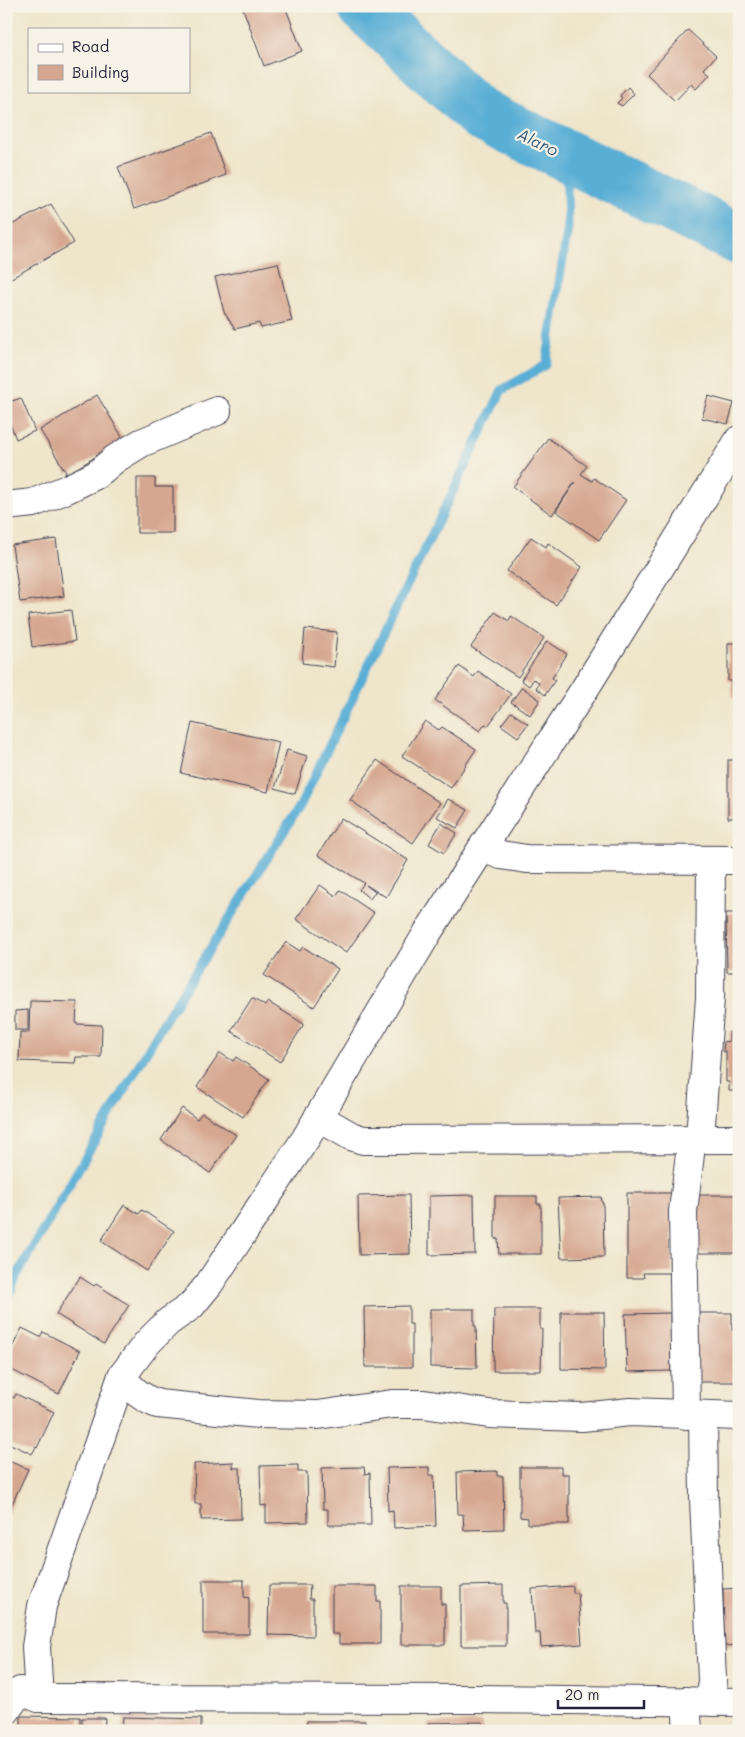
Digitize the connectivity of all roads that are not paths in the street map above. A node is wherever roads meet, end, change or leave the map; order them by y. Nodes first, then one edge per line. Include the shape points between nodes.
1 (217, 411) dead end
2 (739, 440) edge
3 (6, 506) edge
4 (482, 848) junction
5 (711, 860) junction
6 (739, 860) edge
7 (318, 1117) junction
8 (696, 1138) junction
9 (739, 1139) edge
10 (122, 1376) junction
11 (695, 1416) junction
12 (739, 1416) edge
13 (39, 1698) junction
14 (686, 1701) junction
15 (726, 1702) edge
16 (6, 1710) edge
17 (688, 1731) edge

1 - 3 street via 141,443 96,475 67,489 33,503
2 - 4 street
4 - 5 street via 501,856 527,859
4 - 7 street
5 - 6 street
5 - 8 street via 710,998
7 - 8 street via 363,1140
7 - 10 street via 210,1284 191,1306 168,1322 147,1343
8 - 9 street
8 - 11 street via 683,1212
10 - 11 street via 145,1399 158,1404 258,1414 318,1415 392,1404 424,1404 489,1414 582,1416 630,1412
10 - 13 street via 42,1606 36,1647
11 - 12 street
11 - 15 street
13 - 14 street
13 - 16 street via 20,1692
14 - 15 street
14 - 17 street

